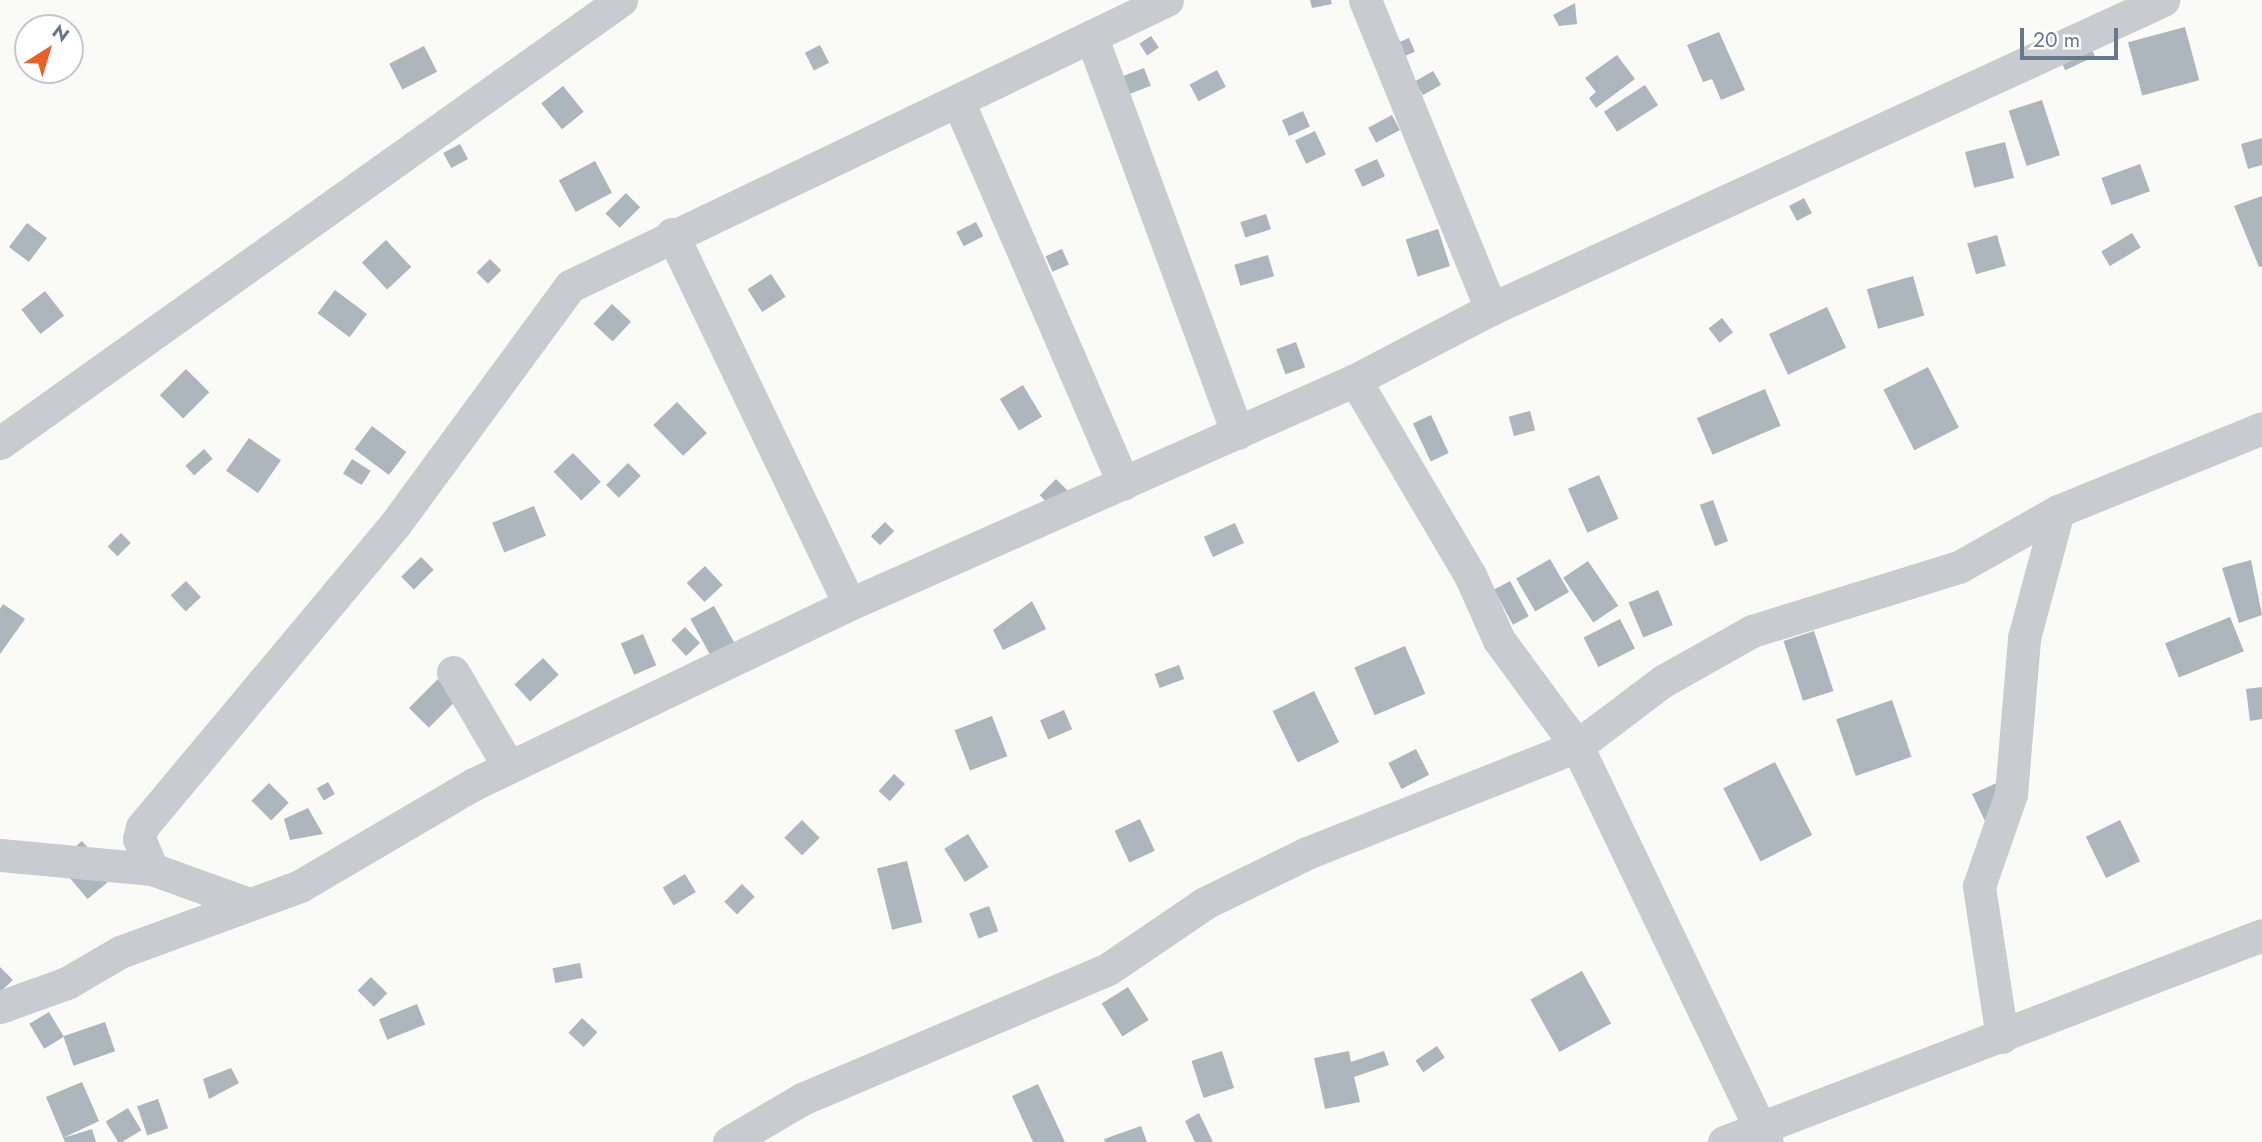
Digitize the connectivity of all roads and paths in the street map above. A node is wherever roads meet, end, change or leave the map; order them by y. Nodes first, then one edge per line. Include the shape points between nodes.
1 (621, 0) edge
2 (1167, 0) edge
3 (1365, 0) edge
4 (2163, 0) edge
5 (1092, 38) junction
6 (958, 101) junction
7 (672, 234) junction
8 (1491, 309) junction
9 (1355, 380) junction
10 (2262, 428) edge
11 (1237, 433) junction
12 (0, 443) edge
13 (1124, 484) junction
14 (2058, 512) junction
15 (849, 604) junction
16 (453, 672) dead end
17 (1577, 746) junction
18 (509, 767) junction
19 (0, 855) edge
20 (152, 869) junction
21 (246, 903) junction
22 (2262, 935) edge
23 (0, 1007) edge
24 (2002, 1037) junction
25 (1763, 1134) edge
26 (729, 1142) edge
27 (1724, 1142) edge

1 - 12 street
2 - 5 street
3 - 8 street
4 - 8 street
5 - 6 street
5 - 11 street
6 - 7 street
6 - 13 street
7 - 15 street
7 - 20 street via 580,280 548,311 396,523 142,827 139,839
8 - 9 street
9 - 11 street
9 - 17 street via 1470,575 1499,640
10 - 14 street
11 - 13 street
13 - 15 street
14 - 17 street via 1959,567 1752,631 1662,681
14 - 24 street via 2024,638 2011,794 1979,886
15 - 18 street
16 - 18 street
17 - 25 street
17 - 26 street via 1307,853 1205,903 1108,969 802,1099
18 - 21 street via 339,867
19 - 20 street
20 - 21 street
21 - 23 street
22 - 24 street
24 - 25 street
25 - 27 street

